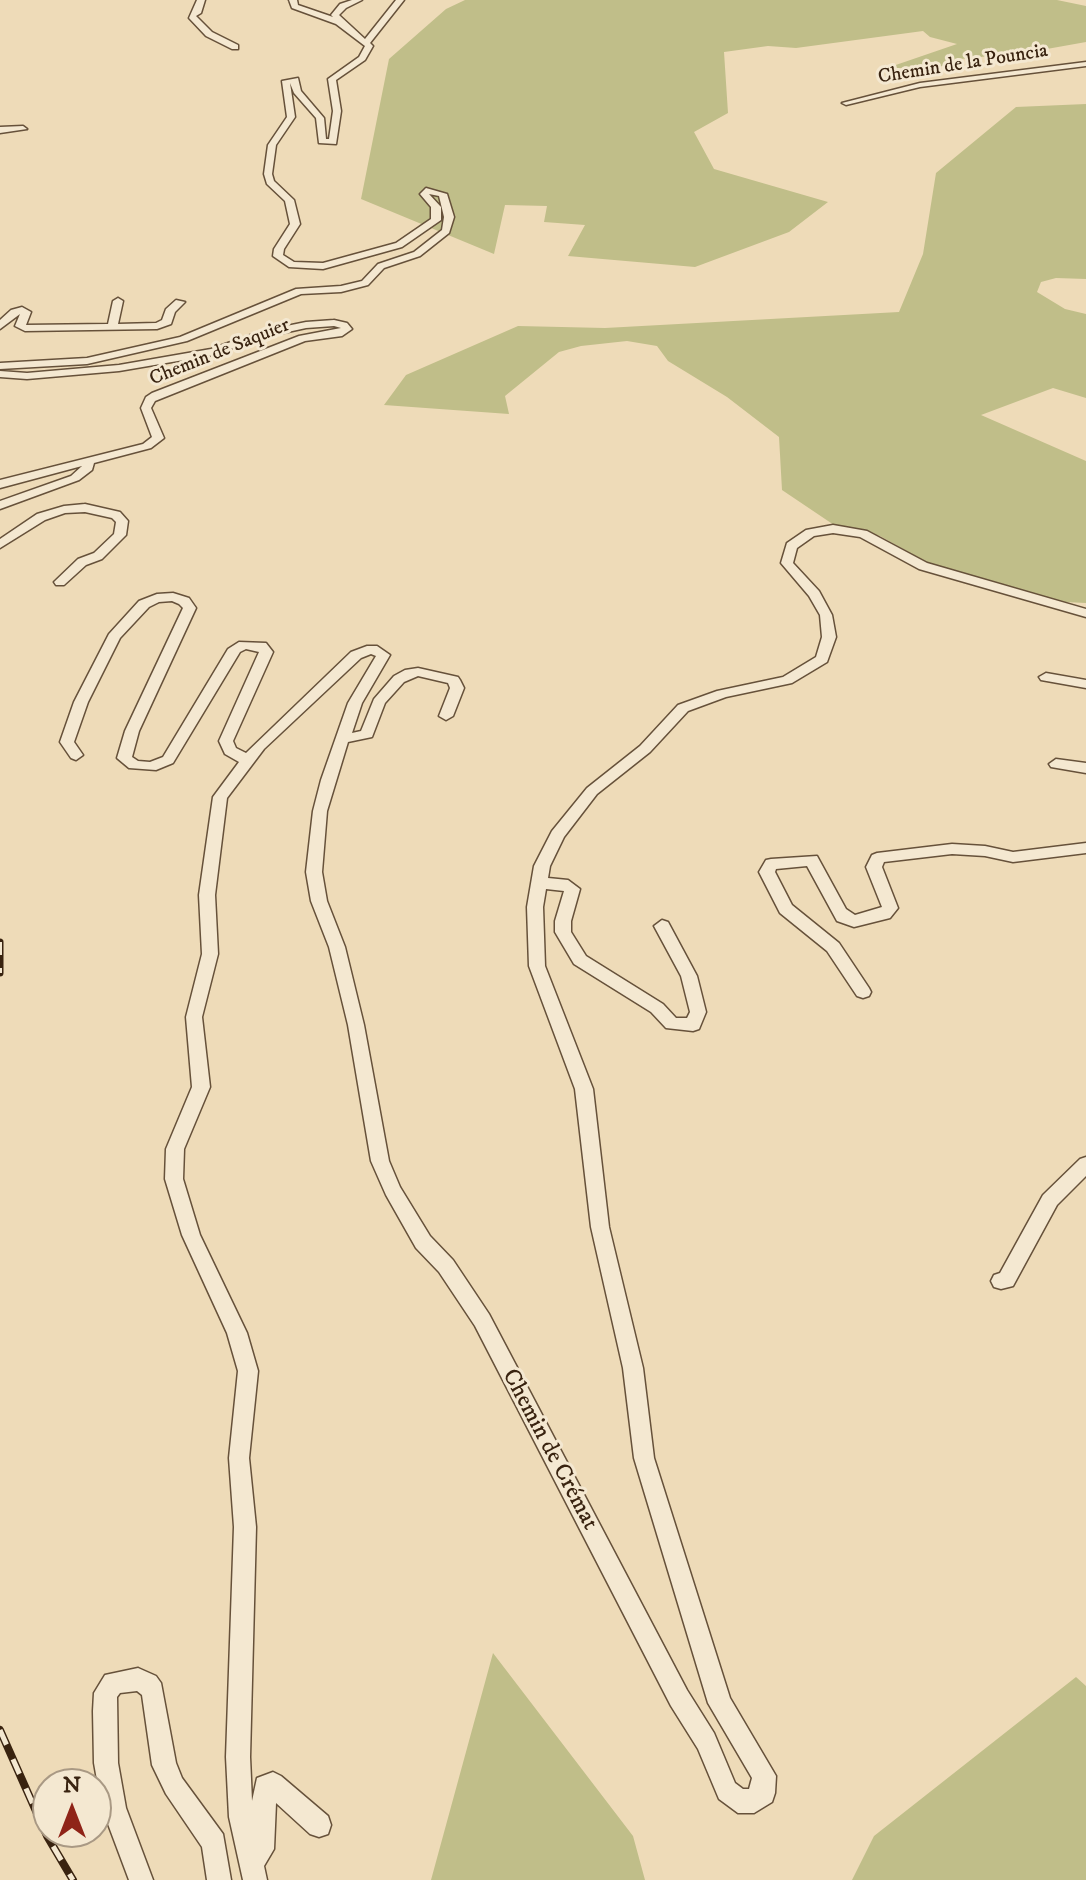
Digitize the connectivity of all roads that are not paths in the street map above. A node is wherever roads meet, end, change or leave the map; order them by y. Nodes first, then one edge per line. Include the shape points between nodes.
1 (201, 0) edge
2 (293, 0) edge
3 (358, 0) edge
4 (400, 0) edge
5 (339, 22) junction
6 (366, 43) junction
7 (235, 47) dead end
8 (1086, 64) edge
9 (846, 103) dead end
10 (23, 129) dead end
11 (0, 130) edge
12 (118, 301) dead end
13 (180, 302) dead end
14 (0, 326) edge
15 (112, 328) junction
16 (0, 372) edge
17 (89, 461) junction
18 (0, 484) edge
19 (0, 505) edge
20 (0, 544) edge
21 (60, 582) dead end
22 (1086, 613) edge
23 (1046, 677) dead end
24 (1086, 684) edge
25 (446, 716) dead end
26 (342, 739) junction
27 (76, 755) dead end
28 (247, 760) junction
29 (1056, 764) dead end
30 (1086, 768) edge
31 (1086, 848) edge
32 (538, 883) junction
33 (662, 926) dead end
34 (863, 992) dead end
35 (1086, 1164) edge
36 (1001, 1281) dead end
37 (319, 1825) dead end
38 (253, 1871) edge
39 (141, 1880) edge
40 (219, 1880) edge

1 - 7 street via 192,16 209,34
2 - 5 street via 295,6
3 - 5 street via 336,11
4 - 6 street
5 - 6 street
6 - 16 street, Chemin de Saquier via 362,58 332,79 337,111 331,143 322,141 320,118 297,91 295,80 286,81 291,117 272,145 268,174 291,203 295,224 278,256 292,265 323,266 399,245 436,220 436,207 424,194 430,190 443,194 449,223 442,235 417,254 381,266 365,283 299,291 183,339 99,359
8 - 9 street, Chemin de la Pouncia via 932,83
10 - 11 street
12 - 15 street
13 - 15 street via 163,324
14 - 15 street via 22,310 26,312 21,328
16 - 17 street, Chemin de Saquier via 88,372 228,348 262,334 318,324 347,329 295,341 156,395 146,408 157,440
17 - 18 street, Chemin de Saquier
17 - 19 street via 75,478
20 - 21 street via 41,517 64,510 85,508 116,515 122,521 120,535
22 - 32 street, Chemin de Crémat via 923,566 879,540 849,530 820,530 797,539 787,563 826,615 829,637 822,659 787,680 683,708 576,810 552,843
23 - 24 street
25 - 26 street via 457,688 453,680 410,673 379,702 367,734
26 - 28 street, Chemin de Crémat via 355,703 382,659 379,651 356,655
26 - 32 street, Chemin de Crémat via 320,811 315,887 337,947 386,1177 423,1242 482,1320 706,1741 727,1791 738,1801 754,1801 763,1793 764,1776 720,1703 644,1458 633,1368 600,1227 584,1089 537,966
27 - 28 street via 67,742 114,637 144,604 173,597 190,608 124,758 151,767 168,760 235,649 244,645 261,646 266,652 226,741 230,751
28 - 38 street, Chemin de Crémat via 220,797 217,812 206,913 210,954 194,1017 201,1087 175,1149 174,1179 191,1235 237,1333 248,1371 240,1430 245,1527 238,1757 241,1817
29 - 30 street
31 - 34 street via 1013,857 952,849 882,857 874,867 890,908 854,921 843,917 812,860 771,864 767,872 786,909 833,947
32 - 33 street via 572,889 563,932 580,960 657,1008 672,1024 693,1025 698,1012 689,976
35 - 36 street via 1050,1200
37 - 38 street via 273,1784 265,1786 262,1849
39 - 40 street via 114,1808 105,1711 113,1683 138,1679 153,1691 164,1765 214,1843

